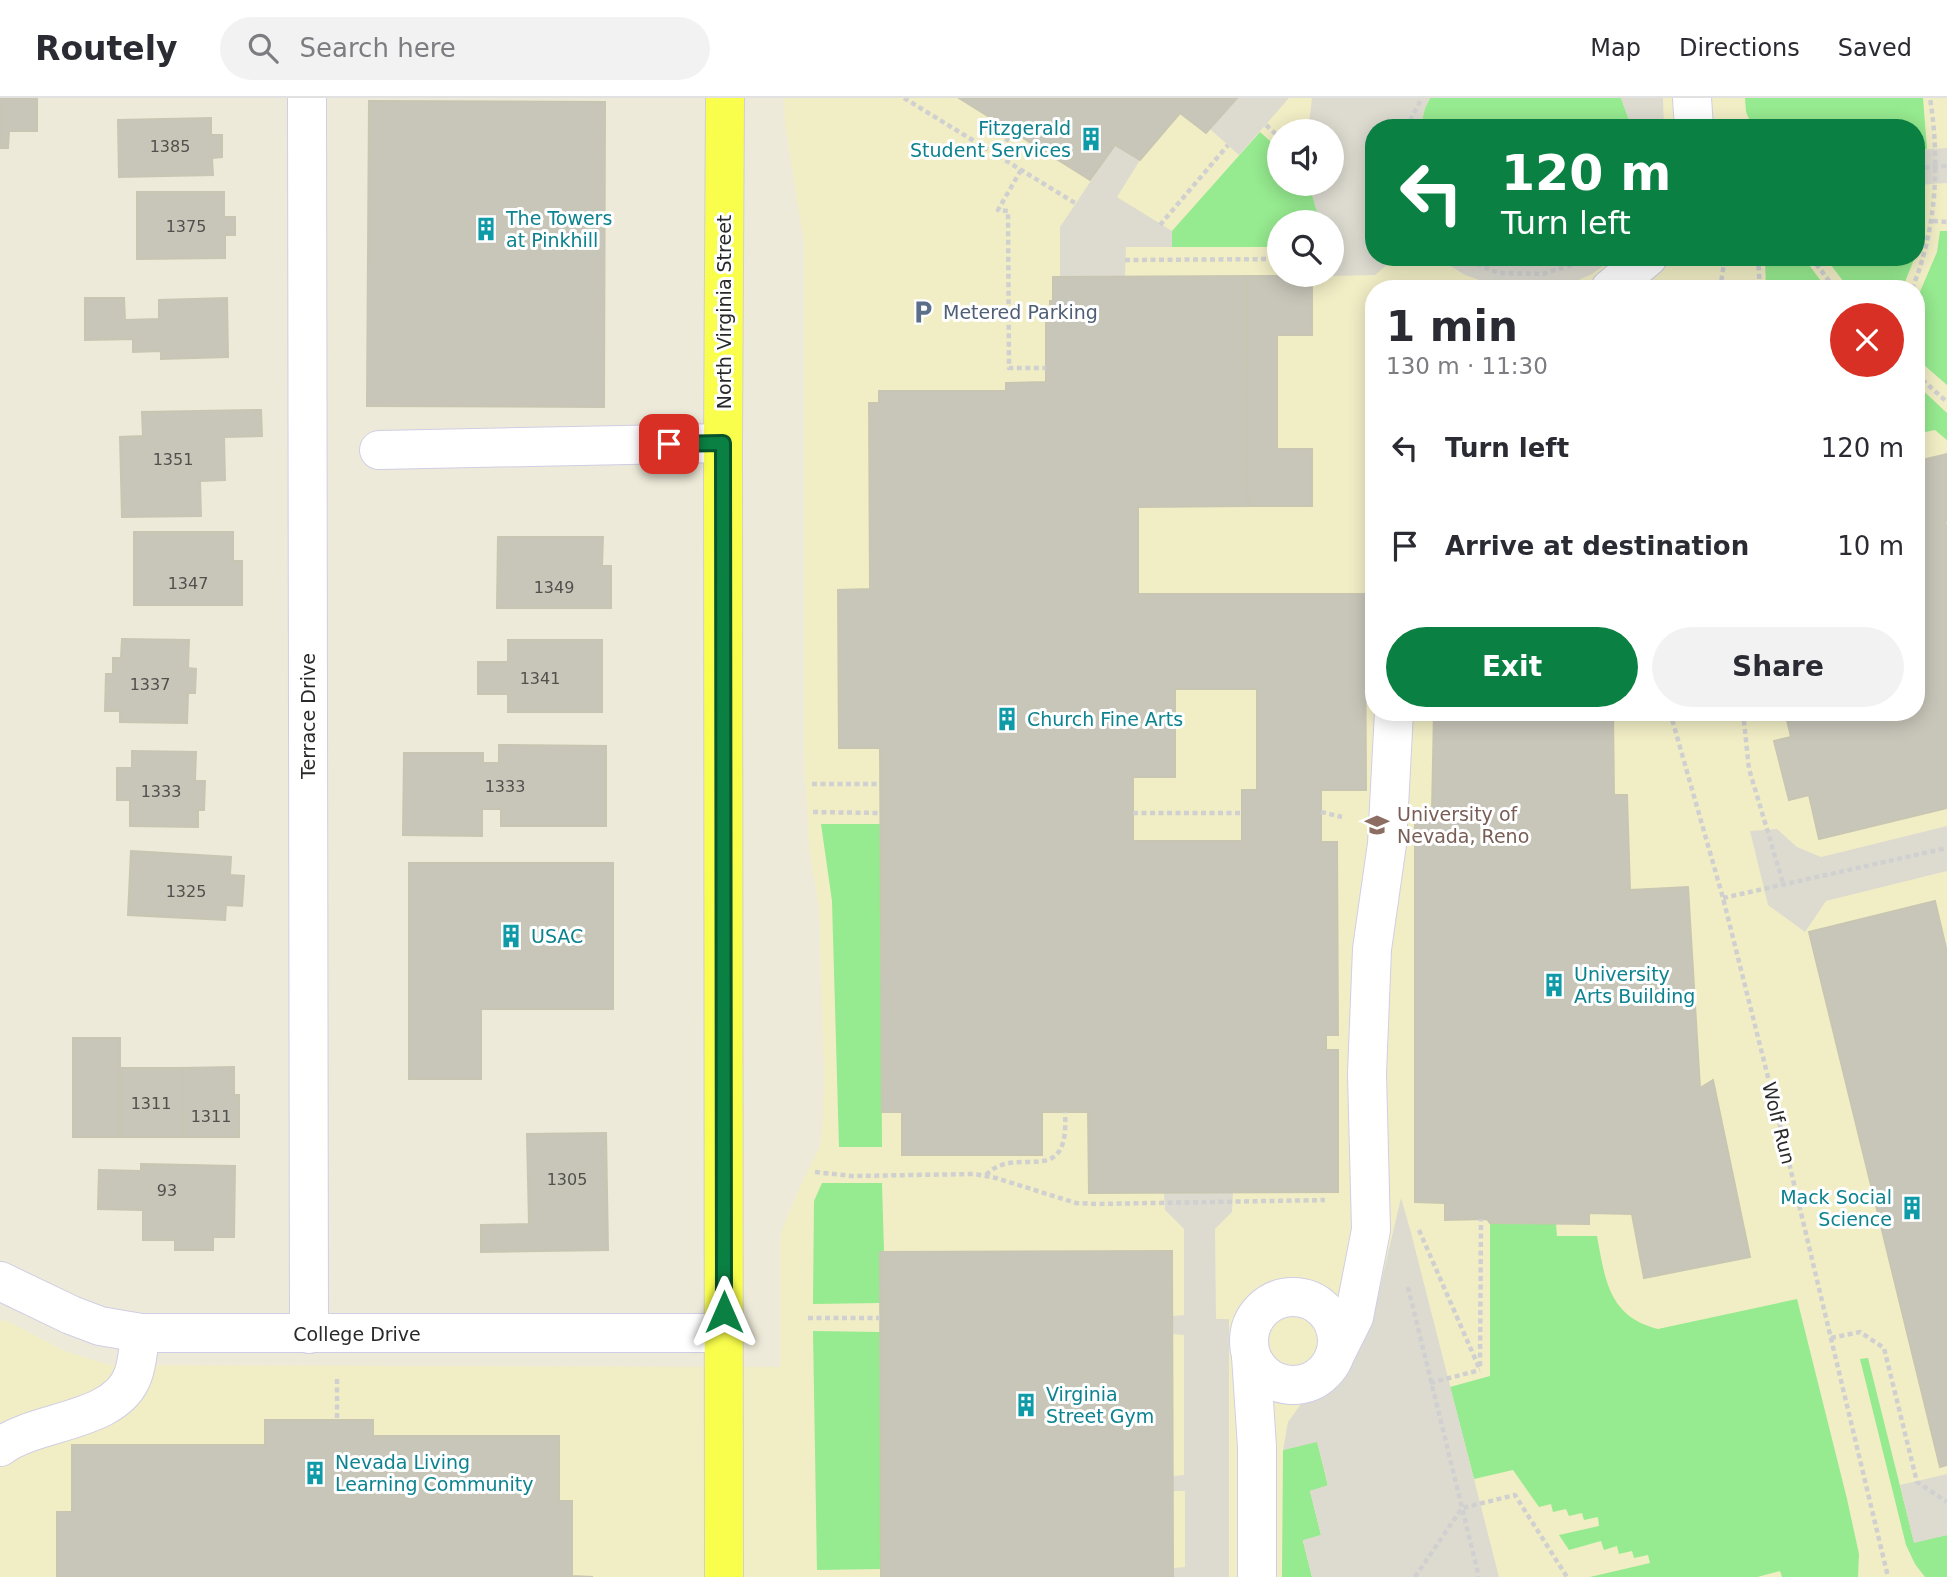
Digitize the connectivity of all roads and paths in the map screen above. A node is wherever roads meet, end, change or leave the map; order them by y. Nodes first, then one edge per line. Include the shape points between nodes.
1 (307, 98) edge
2 (726, 98) edge
3 (904, 98) edge
4 (1422, 98) edge
5 (1692, 98) edge
6 (1930, 98) edge
7 (1411, 119) edge
8 (1693, 119) edge
9 (1012, 132) dead end
10 (1228, 145) dead end
11 (997, 156) junction
12 (1947, 166) edge
13 (1925, 168) edge
14 (1935, 168) junction
15 (1021, 170) junction
16 (1075, 203) dead end
17 (1933, 221) junction
18 (1947, 222) edge
19 (1160, 225) dead end
20 (1925, 247) edge
21 (1267, 259) edge
22 (1125, 260) dead end
23 (1483, 266) edge
24 (1569, 266) edge
25 (1637, 266) edge
26 (1621, 280) edge
27 (1046, 368) dead end
28 (1925, 382) edge
29 (1947, 402) edge
30 (723, 443) junction
31 (379, 450) dead end
32 (1394, 721) edge
33 (1673, 721) edge
34 (1744, 721) edge
35 (812, 784) dead end
36 (880, 784) dead end
37 (813, 812) dead end
38 (880, 813) dead end
39 (1133, 813) dead end
40 (1242, 813) dead end
41 (1947, 848) edge
42 (1783, 883) junction
43 (1723, 898) junction
44 (1065, 1112) dead end
45 (815, 1172) dead end
46 (985, 1176) junction
47 (1233, 1200) dead end
48 (1481, 1219) dead end
49 (1410, 1230) dead end
50 (1404, 1274) dead end
51 (0, 1281) edge
52 (808, 1318) dead end
53 (880, 1318) dead end
54 (141, 1332) junction
55 (724, 1333) junction
56 (309, 1334) junction
57 (1831, 1338) junction
58 (1251, 1356) junction
59 (1323, 1369) junction
60 (1480, 1370) junction
61 (337, 1378) dead end
62 (1430, 1383) junction
63 (337, 1420) dead end
64 (0, 1447) edge
65 (1257, 1447) junction
66 (1947, 1502) edge
67 (1462, 1508) junction
68 (724, 1577) edge
69 (1257, 1577) edge
70 (1415, 1577) edge
71 (1479, 1577) edge
72 (1567, 1577) edge
73 (1888, 1577) edge

1 - 56 street, Terrace Drive
2 - 30 main road, North Virginia Street
3 - 11 path
4 - 7 path
5 - 8 street
6 - 14 path
9 - 11 path
10 - 19 path
11 - 15 path
12 - 14 path
13 - 14 path
14 - 17 path
15 - 16 path
15 - 27 path via 998,210 1008,211 1009,368
17 - 18 path
17 - 20 path
21 - 22 path
23 - 24 path via 1498,272 1543,274
25 - 26 street
28 - 29 path
30 - 31 street
30 - 55 main road, North Virginia Street
32 - 59 street via 1387,844 1372,949 1367,1074 1371,1230 1354,1317
33 - 43 path, Wolf Run
34 - 42 path via 1749,769
35 - 36 path
37 - 38 path
39 - 40 path
41 - 42 path
42 - 43 path
43 - 57 path, Wolf Run
44 - 46 path via 1066,1135 1053,1158 1005,1164
45 - 46 path
46 - 47 path via 1076,1203
48 - 60 path
49 - 60 path via 1419,1230
50 - 62 path
51 - 54 street, College Drive via 100,1326
52 - 53 path
54 - 56 street, College Drive
54 - 64 street via 134,1375 122,1394 104,1407
55 - 56 street, College Drive
55 - 68 main road, North Virginia Street
57 - 66 path via 1860,1332 1884,1348 1917,1482
57 - 73 path, Wolf Run
58 - 59 street via 1270,1379 1284,1384 1299,1384
58 - 59 street via 1251,1327 1258,1313 1283,1297 1298,1297 1323,1308 1336,1332 1336,1345
58 - 65 street
59 - 65 street via 1279,1411
60 - 62 path
61 - 63 path
62 - 67 path
65 - 69 street
67 - 70 path
67 - 71 path
67 - 72 path via 1515,1495

